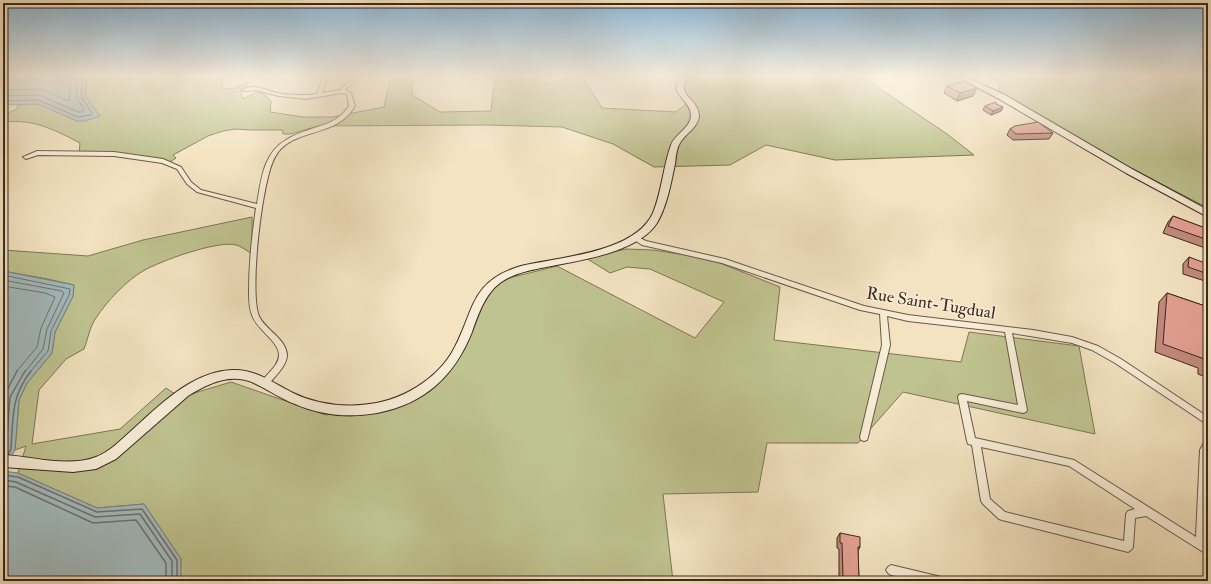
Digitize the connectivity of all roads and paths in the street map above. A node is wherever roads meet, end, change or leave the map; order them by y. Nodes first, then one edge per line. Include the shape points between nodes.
1 (351, 103) edge
2 (690, 103) edge
3 (1013, 103) edge
4 (26, 157) dead end
5 (259, 207) junction
6 (1208, 214) edge
7 (636, 238) junction
8 (883, 312) junction
9 (1008, 330) junction
10 (265, 382) junction
11 (1208, 420) edge
12 (864, 436) dead end
13 (976, 442) junction
14 (1208, 444) edge
15 (7, 461) edge
16 (1206, 465) edge
17 (1147, 511) junction
18 (1200, 544) junction
19 (1208, 550) edge
20 (891, 570) dead end
21 (937, 581) edge

1 - 5 street via 343,117 295,136 280,146 271,157 265,173
2 - 7 street via 695,113 694,120 675,144 655,220
3 - 6 street
4 - 5 street via 37,153 114,154 163,161 179,168 189,183 199,191
5 - 10 street via 252,302 260,324 278,344 283,354 282,360
7 - 8 street, Rue Saint-Tugdual via 644,243 723,261 863,308
7 - 10 street via 616,247 517,271 498,280 488,288 481,299 447,368 407,398 356,410 326,408 284,395
8 - 9 street, Rue Saint-Tugdual via 908,318
8 - 12 street via 886,345
9 - 11 street, Rue Saint-Tugdual via 1072,340 1095,348
9 - 13 street via 1023,410 962,397 971,441
10 - 15 street via 237,374 218,377 197,385 165,408 123,446 98,462 72,467
13 - 17 street via 1071,463
13 - 17 street via 986,501 1002,516 1128,548 1131,514
14 - 16 street via 1204,450
16 - 18 street
17 - 18 street
18 - 19 street
20 - 21 street

